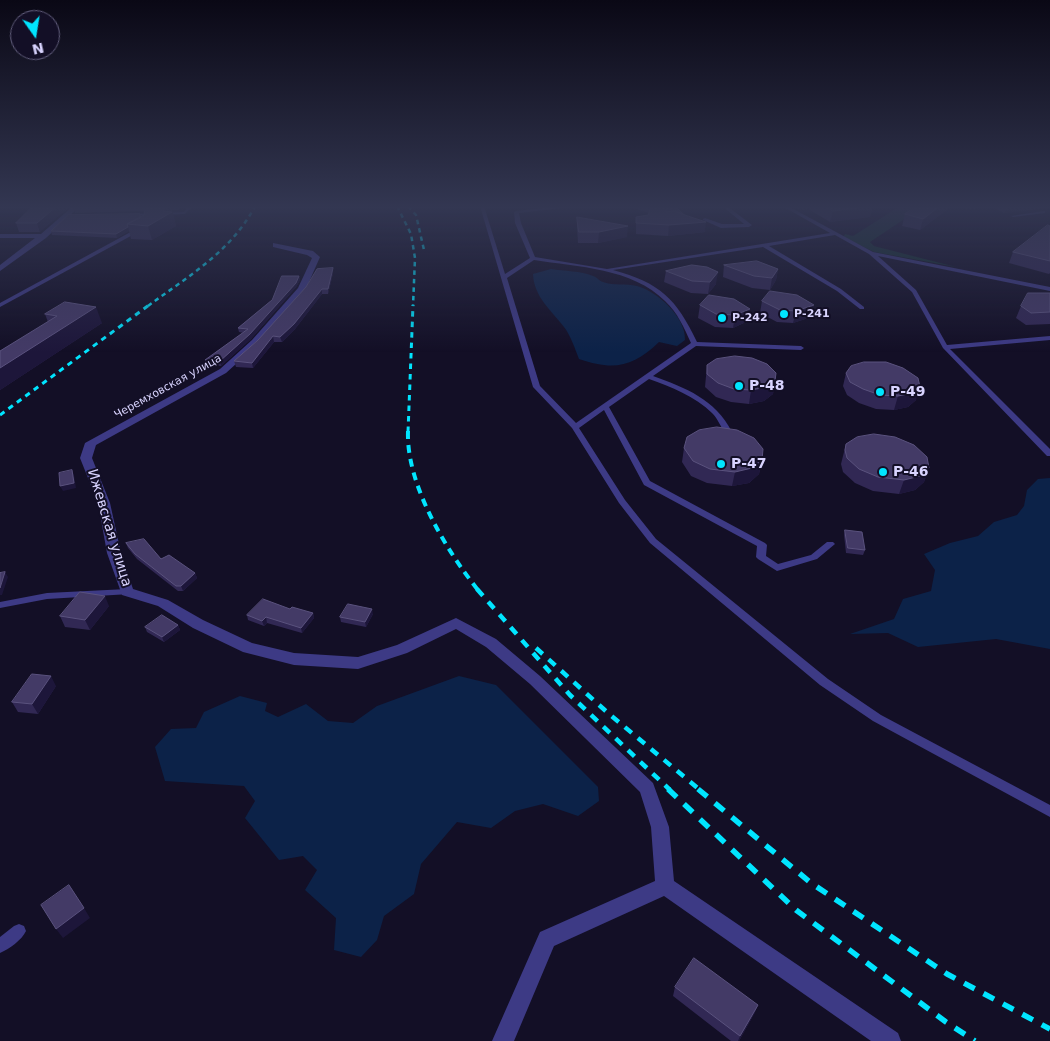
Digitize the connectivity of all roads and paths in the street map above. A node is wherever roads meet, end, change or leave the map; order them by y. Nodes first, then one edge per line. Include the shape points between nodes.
1 (19, 255) edge
2 (86, 255) edge
3 (312, 255) edge
4 (497, 255) edge
5 (532, 255) edge
6 (702, 255) edge
7 (780, 255) edge
8 (873, 255) edge
9 (879, 255) edge
10 (533, 258) junction
11 (0, 269) edge
12 (602, 270) junction
13 (504, 277) junction
14 (1050, 289) edge
15 (0, 305) edge
16 (862, 308) dead end
17 (1050, 338) edge
18 (695, 344) junction
19 (945, 347) junction
20 (802, 348) dead end
21 (649, 376) junction
22 (605, 406) junction
23 (575, 427) junction
24 (115, 429) joint
25 (728, 432) edge
26 (1050, 454) edge
27 (830, 544) dead end
28 (127, 592) junction
29 (0, 605) edge
30 (1050, 811) edge
31 (665, 886) junction
32 (18, 931) dead end
33 (0, 946) edge
34 (502, 1041) edge
35 (890, 1041) edge

1 - 11 street
2 - 15 lane
3 - 24 street, Черемховская улица via 316,257 302,288 255,342 223,371
4 - 13 lane
5 - 10 lane
6 - 12 lane
7 - 16 lane via 839,290
8 - 19 lane via 914,291
9 - 14 lane
10 - 12 lane
10 - 13 lane
12 - 18 lane via 633,276 668,298 682,314
13 - 23 lane via 536,387
17 - 19 lane
18 - 20 lane
18 - 21 lane
19 - 26 lane
21 - 22 lane
21 - 25 lane via 710,408 724,421
22 - 23 lane
22 - 27 lane via 647,483 762,545 761,557 777,568 814,557
23 - 30 lane via 622,501 653,541 824,682 877,718
24 - 28 street, Ижевская улица via 91,443 86,458 104,503 114,553
28 - 29 lane via 46,596
28 - 31 street, Ижевская улица via 163,603 248,648 294,659 358,663 402,649 456,623 492,643 536,680 647,788 660,827
31 - 34 street via 547,939
31 - 35 street
32 - 33 lane

